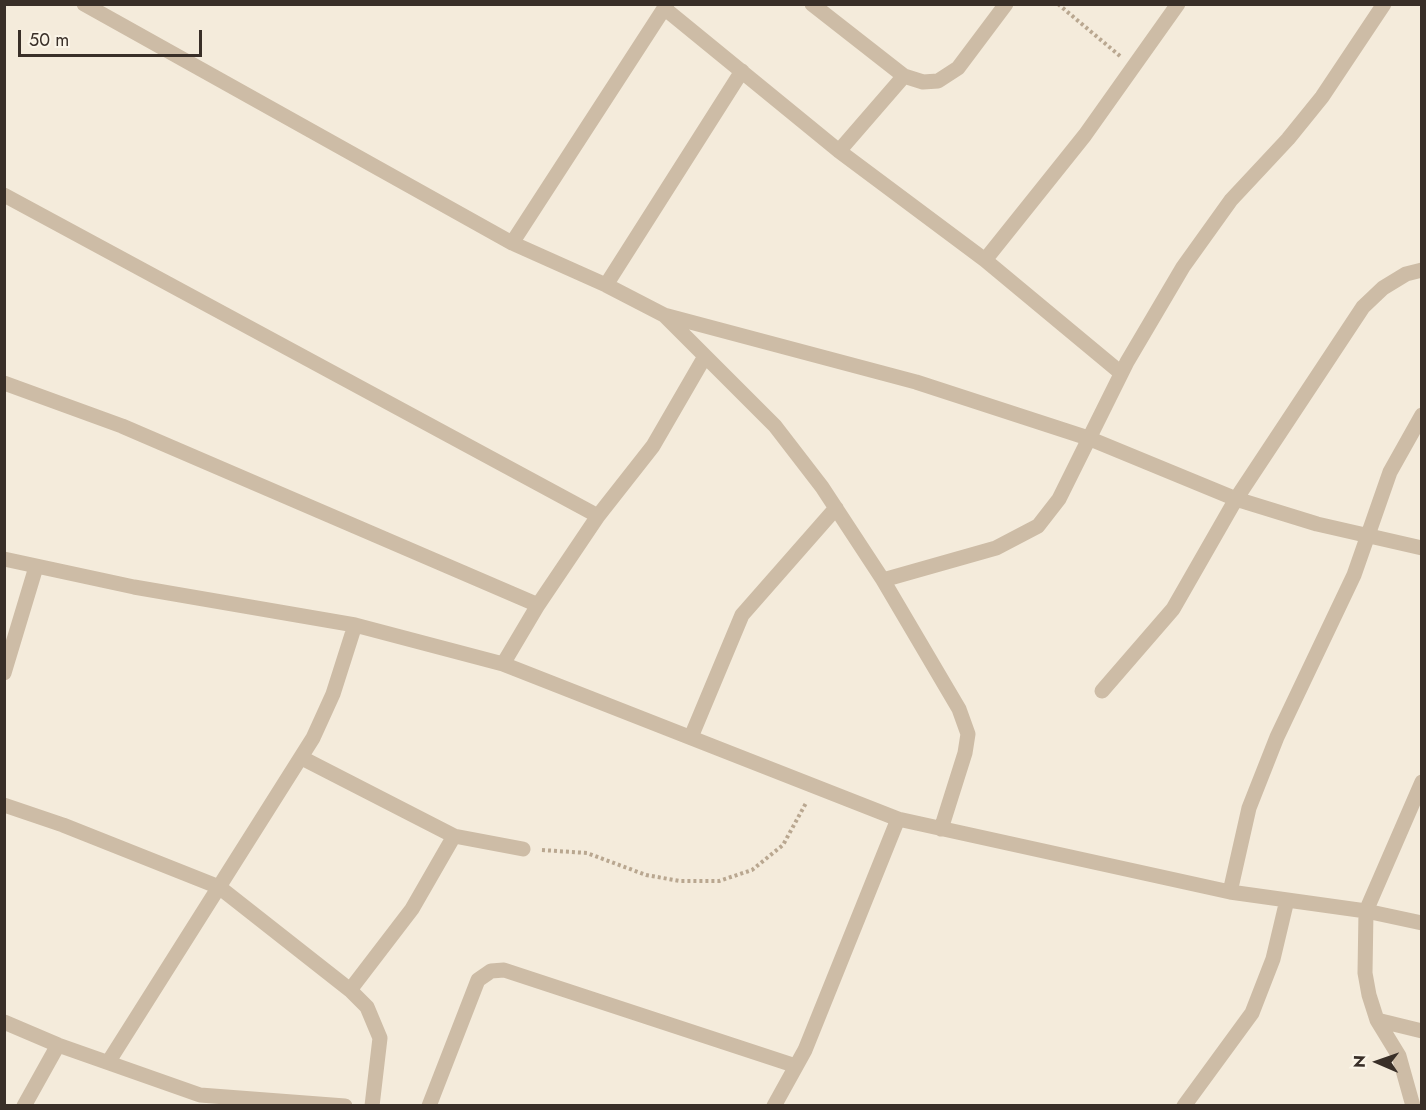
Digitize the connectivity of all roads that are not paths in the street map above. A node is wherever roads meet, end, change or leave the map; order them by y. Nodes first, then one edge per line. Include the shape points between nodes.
1 (84, 4) edge
2 (812, 4) edge
3 (1006, 4) edge
4 (1178, 4) edge
5 (1384, 4) edge
6 (665, 6) edge
7 (742, 71) junction
8 (904, 76) junction
9 (839, 151) junction
10 (4, 195) edge
11 (512, 243) junction
12 (985, 260) junction
13 (1422, 270) edge
14 (606, 285) junction
15 (664, 315) junction
16 (704, 358) junction
17 (1121, 373) junction
18 (4, 383) edge
19 (1422, 415) edge
20 (1088, 438) junction
21 (1236, 499) junction
22 (836, 508) junction
23 (598, 516) junction
24 (1365, 536) junction
25 (1422, 548) edge
26 (4, 559) edge
27 (36, 567) junction
28 (883, 580) junction
29 (538, 605) junction
30 (355, 625) junction
31 (503, 664) junction
32 (4, 673) edge
33 (1102, 691) dead end
34 (691, 737) junction
35 (302, 758) junction
36 (1422, 782) edge
37 (4, 805) edge
38 (898, 819) junction
39 (941, 829) junction
40 (454, 836) junction
41 (523, 849) road end
42 (219, 887) junction
43 (1230, 892) junction
44 (1287, 900) junction
45 (1366, 911) junction
46 (1422, 923) edge
47 (350, 990) junction
48 (1377, 1020) junction
49 (4, 1022) edge
50 (1422, 1031) edge
51 (58, 1045) junction
52 (109, 1061) junction
53 (796, 1066) junction
54 (24, 1106) edge
55 (345, 1106) edge
56 (372, 1106) edge
57 (429, 1106) edge
58 (774, 1106) edge
59 (1184, 1106) edge
60 (1413, 1106) edge

1 - 11 street
2 - 8 street
3 - 8 street via 958,68 938,81 923,82
4 - 12 street via 1135,68
5 - 17 street via 1322,97 1231,200 1189,257
6 - 7 street
6 - 11 street
7 - 9 street
7 - 14 street
8 - 9 street
9 - 12 street
10 - 23 street
11 - 14 street
12 - 17 street
13 - 21 street via 1406,274 1383,288 1363,307
14 - 15 street
15 - 16 street
15 - 20 street via 916,382
16 - 22 street via 775,426
16 - 23 street via 653,446
17 - 20 street
18 - 29 street via 122,426
19 - 24 street via 1390,472
20 - 21 street
20 - 28 street via 1059,499 1038,526 996,548
21 - 24 street
21 - 33 street via 1173,609
22 - 28 street
22 - 34 street via 742,615
23 - 29 street
24 - 25 street
24 - 43 street via 1354,575 1281,727 1249,808
26 - 27 street
27 - 30 street
27 - 32 street
28 - 39 street via 965,722 968,734
29 - 31 street
30 - 31 street
30 - 35 street via 333,694
31 - 34 street
34 - 38 street
35 - 40 street
35 - 42 street
36 - 45 street
37 - 42 street
38 - 39 street
38 - 53 street
39 - 43 street
40 - 41 street
40 - 47 street via 412,909
42 - 47 street
42 - 52 street
43 - 44 street
44 - 45 street
44 - 59 street via 1274,959 1252,1013
45 - 46 street
45 - 48 street via 1365,973
47 - 56 street via 367,1008 380,1038
48 - 50 street
48 - 60 street via 1399,1056
49 - 51 street
51 - 52 street
51 - 54 street
52 - 55 street via 200,1095
53 - 57 street via 504,970 491,971 478,980
53 - 58 street

